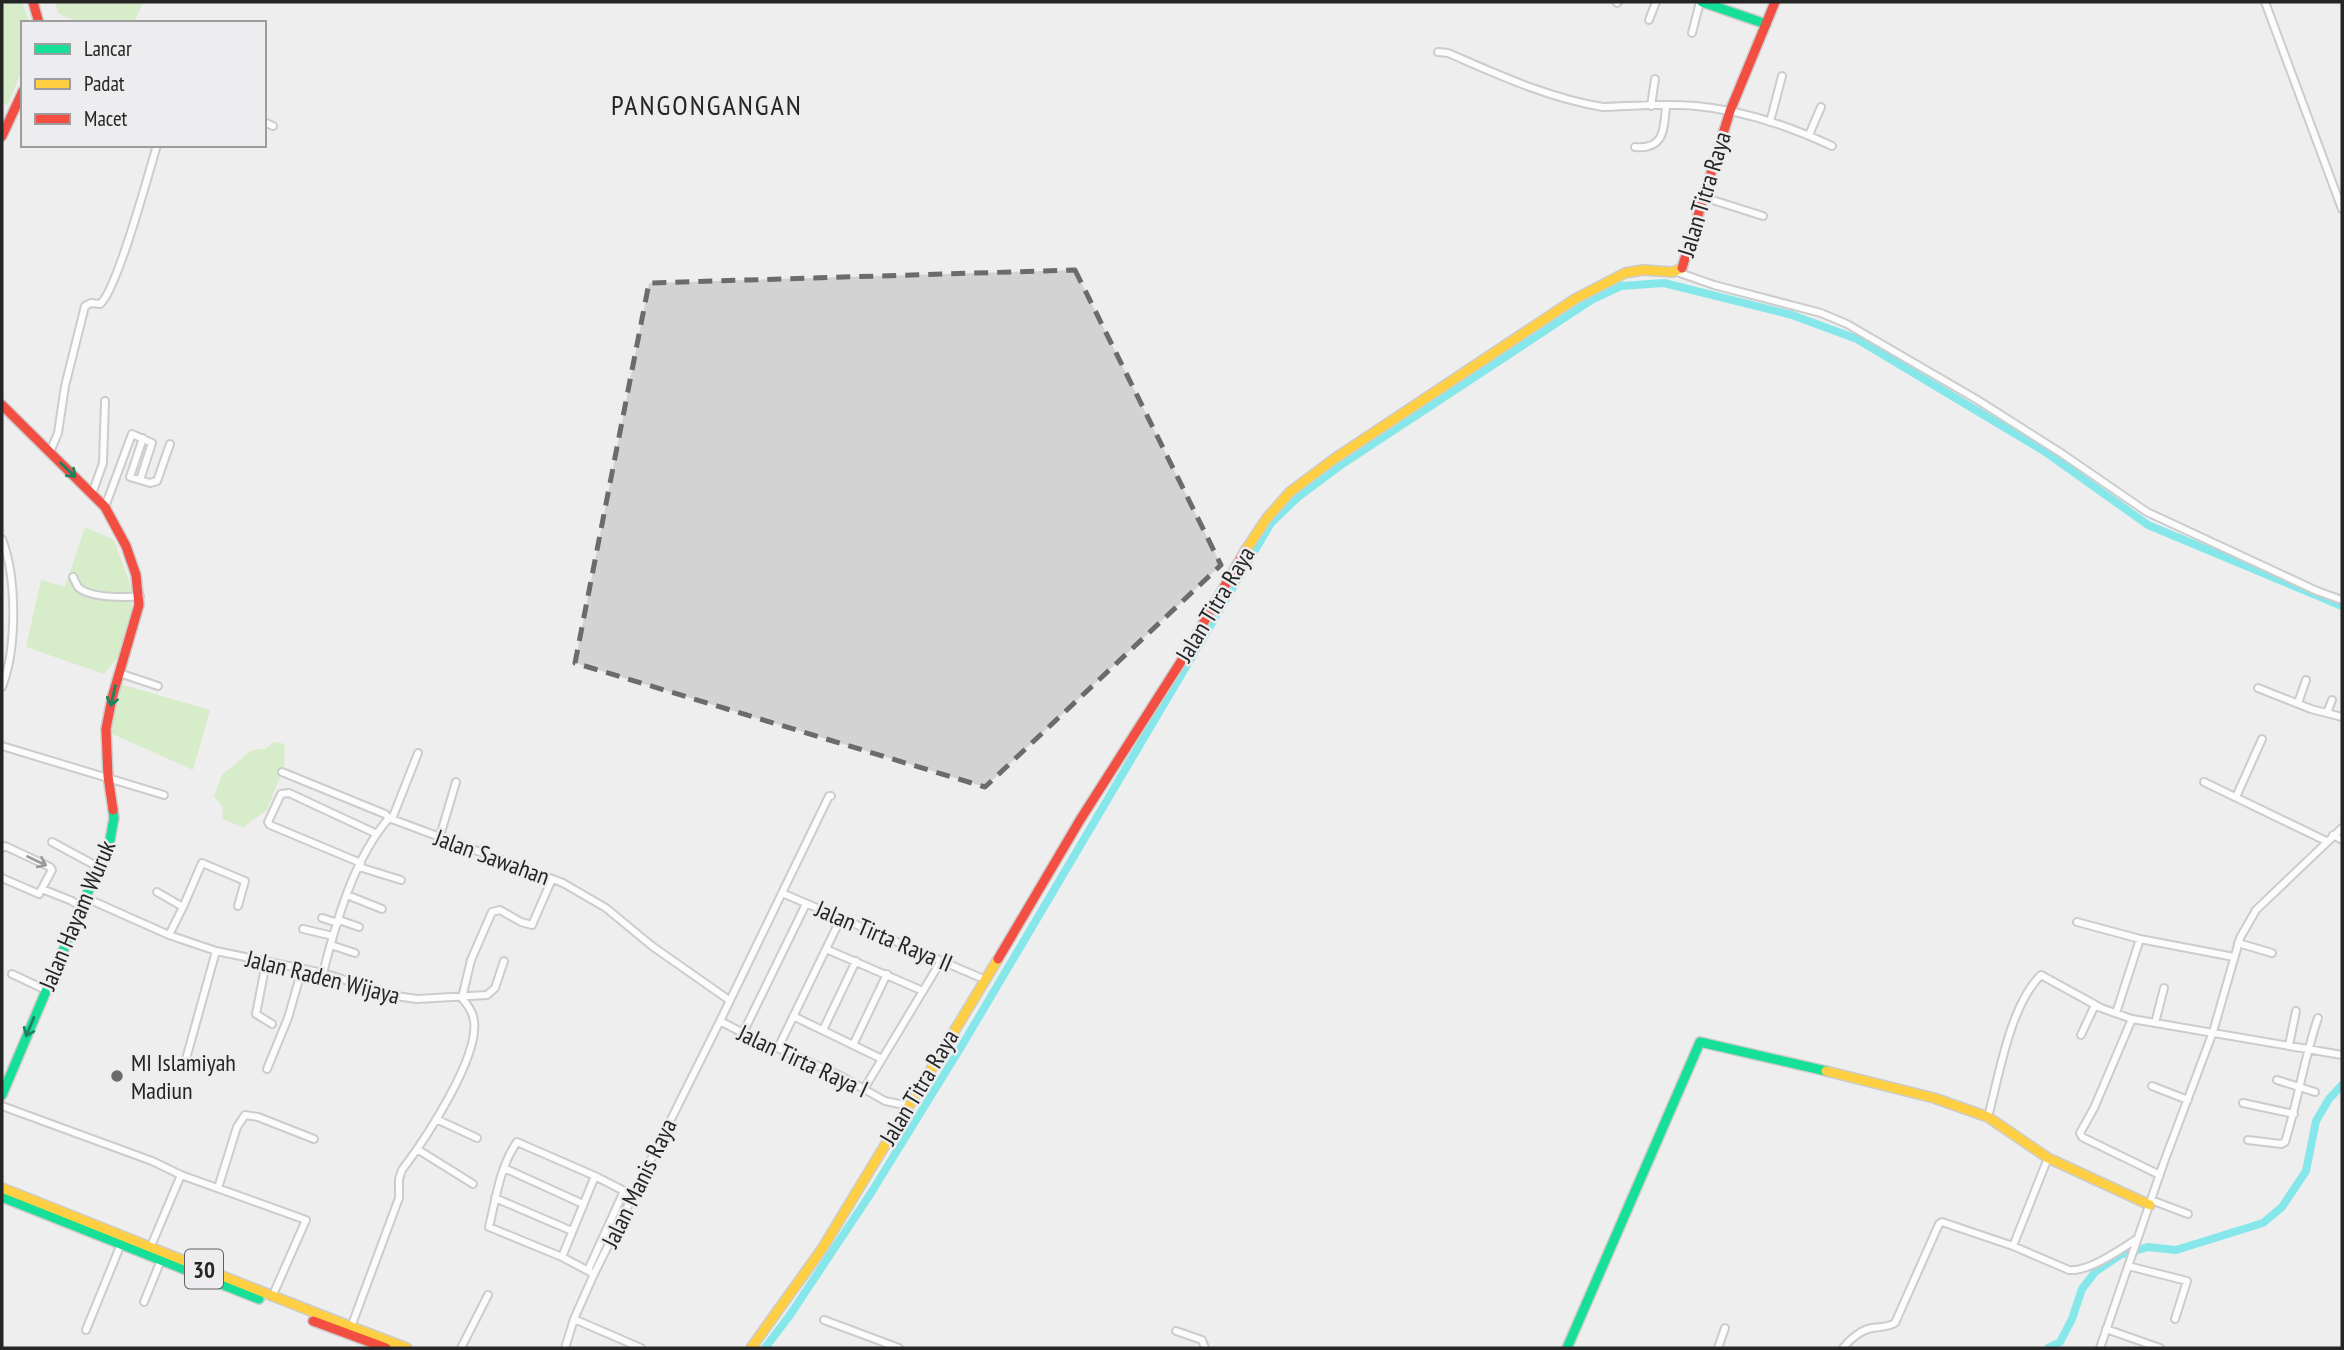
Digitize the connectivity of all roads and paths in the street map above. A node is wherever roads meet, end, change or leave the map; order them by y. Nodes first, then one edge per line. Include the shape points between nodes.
1 (33, 2) edge
2 (1656, 2) edge
3 (1701, 2) edge
4 (1775, 2) edge
5 (2265, 2) edge
6 (1649, 20) dead end
7 (38, 21) edge
8 (1766, 23) junction
9 (1692, 33) dead end
10 (1438, 52) dead end
11 (1782, 76) dead end
12 (1655, 79) dead end
13 (21, 95) edge
14 (1651, 106) junction
15 (1666, 106) junction
16 (1821, 107) dead end
17 (1730, 111) junction
18 (1770, 122) junction
19 (266, 123) edge
20 (273, 126) dead end
21 (1809, 135) junction
22 (2, 136) edge
23 (1832, 146) dead end
24 (157, 147) edge
25 (1635, 147) dead end
26 (1703, 197) junction
27 (2342, 209) edge
28 (1763, 216) dead end
29 (1677, 272) junction
30 (106, 401) dead end
31 (2, 405) edge
32 (143, 438) junction
33 (170, 444) dead end
34 (50, 452) junction
35 (124, 453) junction
36 (136, 457) junction
37 (146, 461) junction
38 (117, 473) junction
39 (130, 477) junction
40 (140, 480) junction
41 (92, 494) junction
42 (105, 507) junction
43 (2, 539) edge
44 (73, 577) dead end
45 (140, 596) junction
46 (2342, 600) edge
47 (119, 673) junction
48 (2306, 680) dead end
49 (158, 686) dead end
50 (2, 687) edge
51 (2258, 688) dead end
52 (2332, 699) dead end
53 (2298, 703) junction
54 (2327, 713) junction
55 (2342, 717) edge
56 (2262, 739) dead end
57 (2, 746) edge
58 (418, 753) dead end
59 (282, 772) dead end
60 (108, 776) junction
61 (456, 782) dead end
62 (2204, 782) dead end
63 (164, 795) dead end
64 (831, 796) dead end
65 (2236, 797) junction
66 (391, 818) junction
67 (2342, 828) edge
68 (377, 834) junction
69 (2333, 835) junction
70 (440, 836) junction
71 (2342, 840) edge
72 (2326, 841) junction
73 (52, 842) dead end
74 (2, 848) edge
75 (360, 865) junction
76 (100, 868) junction
77 (2, 878) edge
78 (552, 879) junction
79 (401, 880) dead end
80 (43, 889) junction
81 (157, 892) dead end
82 (782, 894) junction
83 (347, 895) junction
84 (86, 898) junction
85 (806, 904) junction
86 (238, 906) dead end
87 (183, 907) junction
88 (82, 908) junction
89 (382, 909) dead end
90 (321, 918) dead end
91 (841, 918) junction
92 (338, 921) junction
93 (2077, 922) dead end
94 (359, 927) dead end
95 (303, 929) dead end
96 (169, 935) junction
97 (333, 936) junction
98 (2140, 939) junction
99 (2238, 943) junction
100 (331, 945) junction
101 (826, 949) junction
102 (216, 951) junction
103 (355, 953) dead end
104 (2272, 953) dead end
105 (2234, 957) junction
106 (504, 961) dead end
107 (856, 961) junction
108 (941, 961) junction
109 (266, 963) junction
110 (302, 969) junction
111 (323, 973) junction
112 (12, 974) dead end
113 (887, 974) junction
114 (986, 980) junction
115 (2164, 988) dead end
116 (46, 990) junction
117 (923, 990) junction
118 (462, 998) junction
119 (729, 1000) junction
120 (2095, 1005) junction
121 (2296, 1011) dead end
122 (2116, 1013) junction
123 (793, 1016) junction
124 (2318, 1018) dead end
125 (2132, 1019) junction
126 (720, 1021) junction
127 (2155, 1023) junction
128 (272, 1024) dead end
129 (823, 1030) junction
130 (2213, 1032) junction
131 (743, 1033) junction
132 (2081, 1035) dead end
133 (853, 1045) junction
134 (2289, 1045) junction
135 (778, 1048) junction
136 (2307, 1048) junction
137 (2342, 1055) edge
138 (186, 1059) dead end
139 (882, 1059) junction
140 (267, 1069) dead end
141 (2277, 1080) dead end
142 (2152, 1086) dead end
143 (2301, 1086) junction
144 (864, 1089) junction
145 (2315, 1092) dead end
146 (2, 1095) edge
147 (2188, 1100) junction
148 (2243, 1103) dead end
149 (2, 1106) edge
150 (909, 1106) junction
151 (2294, 1114) junction
152 (1989, 1117) junction
153 (436, 1119) junction
154 (477, 1138) dead end
155 (314, 1139) dead end
156 (2248, 1140) dead end
157 (417, 1149) junction
158 (2048, 1158) junction
159 (504, 1168) junction
160 (181, 1175) junction
161 (2160, 1175) junction
162 (595, 1176) junction
163 (472, 1184) dead end
164 (2, 1188) edge
165 (218, 1188) junction
166 (624, 1191) junction
167 (632, 1195) junction
168 (2, 1197) edge
169 (495, 1198) junction
170 (2151, 1202) junction
171 (583, 1204) junction
172 (2188, 1214) dead end
173 (572, 1231) junction
174 (2137, 1239) junction
175 (121, 1244) junction
176 (2012, 1245) junction
177 (151, 1246) junction
178 (562, 1257) junction
179 (161, 1260) junction
180 (2129, 1264) junction
181 (591, 1272) junction
182 (488, 1295) dead end
183 (272, 1297) junction
184 (144, 1302) dead end
185 (2175, 1319) dead end
186 (574, 1320) junction
187 (824, 1320) dead end
188 (351, 1327) junction
189 (1725, 1328) dead end
190 (2106, 1329) junction
191 (86, 1330) dead end
192 (1176, 1331) dead end
193 (386, 1348) edge
194 (407, 1348) edge
195 (461, 1348) edge
196 (565, 1348) edge
197 (640, 1348) edge
198 (751, 1348) edge
199 (899, 1348) edge
200 (1205, 1348) edge
201 (1567, 1348) edge
202 (1718, 1348) edge
203 (1843, 1348) edge
204 (2100, 1348) edge
205 (2160, 1348) edge

1 - 7 main road
2 - 6 street
3 - 8 main road
3 - 9 street
4 - 8 main road, Jalan Titra Raya
5 - 27 street
8 - 17 main road, Jalan Titra Raya
10 - 14 street via 1526,87 1589,104
11 - 18 street
12 - 14 street
13 - 22 main road
14 - 15 street
15 - 17 street
15 - 25 street via 1660,139 1650,147
16 - 21 street
17 - 18 street
17 - 26 main road, Jalan Titra Raya
18 - 21 street
19 - 20 street
21 - 23 street
24 - 34 street via 105,299 85,306
26 - 28 street
26 - 29 main road, Jalan Titra Raya via 1685,261
29 - 46 street via 1846,324 1976,399 2147,512
29 - 114 main road, Jalan Titra Raya via 1634,270 1593,289 1290,492 1249,545
30 - 41 street via 103,463
31 - 34 main road, Jalan Hayam Wuruk
32 - 35 street via 131,434
32 - 36 street
32 - 37 street via 152,443
33 - 40 street via 157,481
34 -> 41 main road, Jalan Hayam Wuruk
35 - 36 street
35 - 38 street
36 - 37 street
36 - 39 street
37 - 40 street
38 - 39 street
38 - 42 street
39 - 40 street
41 - 42 main road, Jalan Hayam Wuruk
42 - 45 main road, Jalan Hayam Wuruk via 126,546
43 - 50 street via 13,608
44 - 45 street via 83,590 109,597
45 - 47 main road, Jalan Hayam Wuruk
47 - 49 street
47 -> 60 main road, Jalan Hayam Wuruk via 106,729
48 - 53 street
51 - 53 street
52 - 54 street
53 - 54 street
54 - 55 street
56 - 65 street
57 - 60 street
58 - 66 street
59 - 66 street, Jalan Sawahan
60 - 63 street
60 - 76 main road, Jalan Hayam Wuruk via 114,818
61 - 70 street
62 - 65 street
64 - 82 street
65 - 72 street
66 - 68 street
66 - 70 street, Jalan Sawahan
67 - 69 street
68 - 75 street
68 - 75 street via 289,793 281,794 270,825
69 - 71 street
69 - 72 street
70 - 78 street, Jalan Sawahan
72 - 99 street via 2256,910
73 - 76 street
74 -> 80 street via 52,868
75 - 79 street
75 - 83 street
76 - 84 main road, Jalan Hayam Wuruk
77 - 80 street via 36,894
78 - 118 street via 532,925 500,910 492,912 471,960
78 - 119 street, Jalan Sawahan via 606,908
80 - 88 street
81 - 87 street
82 - 85 street, Jalan Tirta Raya II
82 - 119 street
83 - 89 street
83 - 92 street
84 - 88 main road, Jalan Hayam Wuruk
84 - 96 street, Jalan Raden Wijaya
85 - 91 street, Jalan Tirta Raya II
85 - 131 street
86 - 87 street via 246,881 202,863
87 - 96 street
88 - 116 main road, Jalan Hayam Wuruk
90 - 92 street
91 - 101 street
91 - 108 street, Jalan Tirta Raya II
92 - 94 street
92 - 97 street
93 - 98 street
95 - 97 street
96 - 102 street, Jalan Raden Wijaya
97 - 100 street
98 - 105 street
98 - 122 street
99 - 104 street
99 - 105 street
100 - 103 street
100 - 111 street
101 - 107 street
101 - 123 street
102 - 109 street, Jalan Raden Wijaya
102 - 138 street
105 - 130 street
106 - 118 street, Jalan Raden Wijaya via 492,992
107 - 113 street
107 - 129 street
108 - 114 street, Jalan Tirta Raya II
108 - 117 street
109 - 110 street, Jalan Raden Wijaya
109 - 128 street via 256,1014
110 - 111 street, Jalan Raden Wijaya
110 - 140 street
111 - 118 street, Jalan Raden Wijaya via 396,996
112 - 116 street
113 - 117 street
113 - 133 street
114 - 150 main road, Jalan Titra Raya
115 - 127 street
116 -> 146 main road, Jalan Hayam Wuruk
117 - 139 street
118 - 153 street via 473,1014 474,1031 465,1065
119 - 126 street, Jalan Tirta Raya I
120 - 122 street
120 - 132 street
120 - 152 street via 2039,977 2013,1024
121 - 134 street
122 - 125 street
123 - 129 street
123 - 135 street
124 - 136 street
125 - 127 street
125 - 161 street via 2080,1133
126 - 131 street, Jalan Tirta Raya I
126 - 167 street, Jalan Manis Raya
127 - 130 street
129 - 133 street
130 - 134 street
130 - 147 street
131 - 135 street, Jalan Tirta Raya I
133 - 139 street
134 - 136 street
135 - 144 street, Jalan Tirta Raya I
136 - 137 street
136 - 143 street
139 - 144 street
141 - 143 street
142 - 147 street
143 - 145 street
143 - 151 street
144 - 150 street, Jalan Tirta Raya I via 885,1101
147 - 161 street
148 - 151 street
149 - 160 street
150 - 198 main road, Jalan Titra Raya via 822,1249
151 - 156 street via 2283,1144
152 - 158 main road
152 - 201 main road via 1934,1098 1700,1042
153 - 154 street
153 - 157 street
155 - 165 street via 245,1115
157 - 163 street
157 - 188 street via 402,1170 398,1198
158 - 170 main road
158 - 176 street
159 - 162 street via 517,1142
159 - 169 street
159 - 171 street
160 - 165 street
160 - 177 street
161 - 170 street
162 - 166 street
162 - 171 street
164 - 177 main road, 30
165 - 183 street via 306,1220
166 - 167 street
166 - 181 street
167 - 181 street, Jalan Manis Raya
168 - 175 main road, 30
169 - 173 street
169 - 178 street via 489,1227
170 - 172 street
170 - 174 street
171 - 173 street
173 - 178 street
174 - 176 street via 2075,1270
174 - 180 street
175 - 179 main road, 30
175 - 191 street
176 - 203 street via 1941,1223 1895,1323 1868,1329
177 - 183 main road, 30
178 - 181 street
179 - 184 street
179 - 193 main road, 30
180 - 185 street via 2187,1281
180 - 190 street
181 - 186 street, Jalan Manis Raya
182 - 195 street
183 - 188 main road, 30
186 - 196 street, Jalan Manis Raya
186 - 197 street
187 - 199 street
188 - 194 main road, 30
189 - 202 street
190 - 204 street
190 - 205 street
192 - 200 street via 1202,1340

